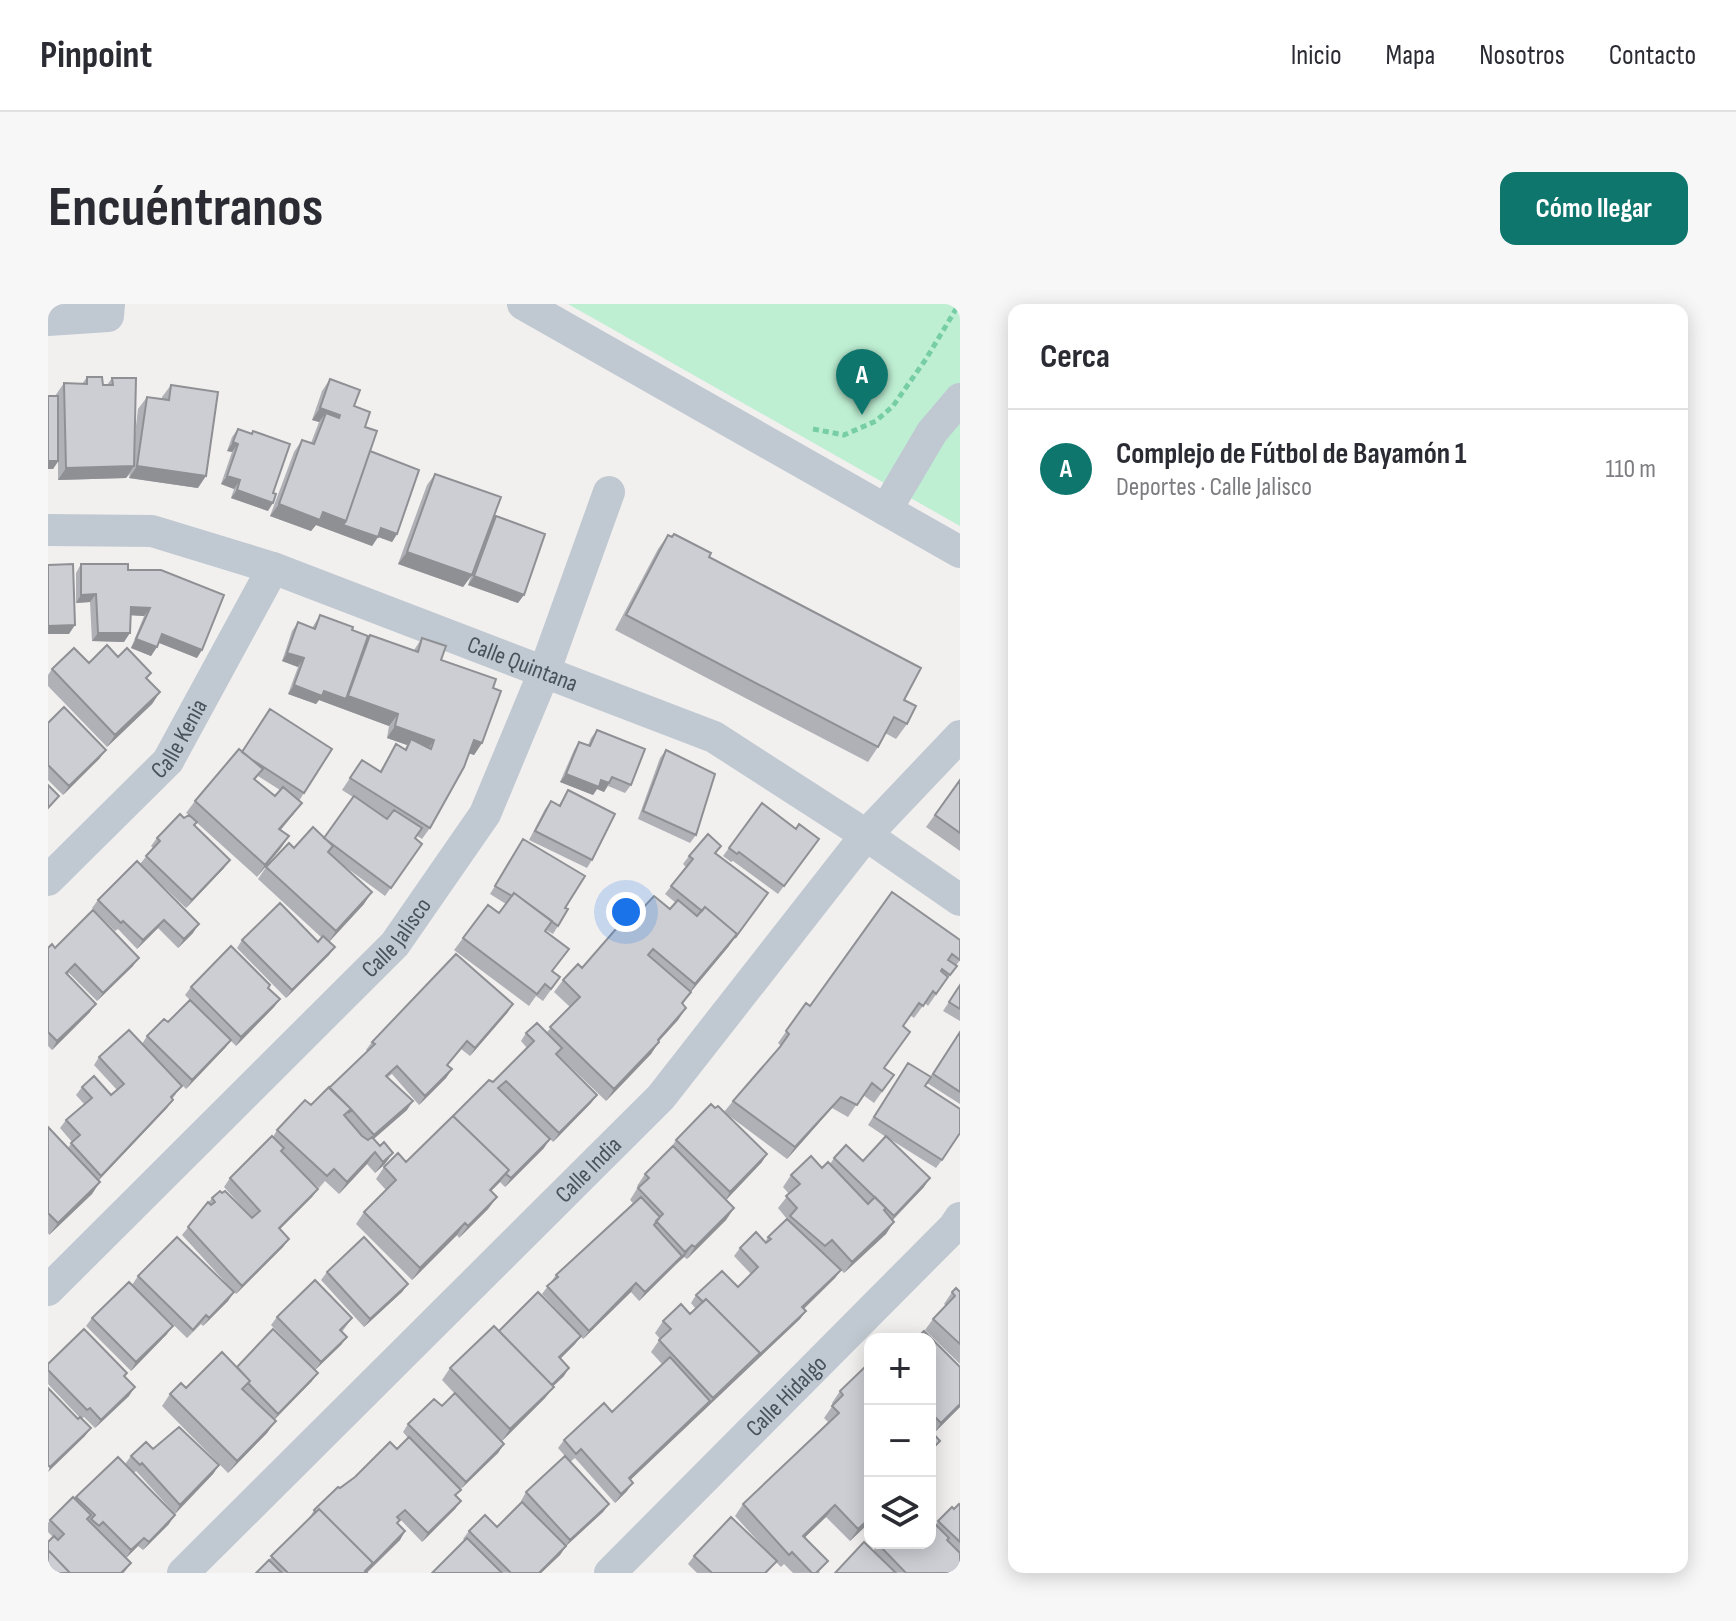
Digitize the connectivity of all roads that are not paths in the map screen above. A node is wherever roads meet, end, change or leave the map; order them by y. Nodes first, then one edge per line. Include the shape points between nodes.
1 (109, 304) edge
2 (523, 304) edge
3 (48, 320) edge
4 (955, 414) edge
5 (609, 492) dead end
6 (886, 510) junction
7 (48, 530) edge
8 (960, 552) edge
9 (273, 568) junction
10 (545, 670) junction
11 (960, 736) edge
12 (866, 835) junction
13 (48, 880) edge
14 (960, 900) edge
15 (960, 1218) edge
16 (48, 1290) edge
17 (183, 1573) edge
18 (610, 1573) edge

1 - 3 street via 108,316
2 - 6 street
4 - 6 street via 932,432
5 - 10 street, Calle Jalisco
6 - 8 street
7 - 9 street, Calle Quintana via 152,531
9 - 10 street, Calle Quintana
9 - 13 street, Calle Kenia via 168,761
10 - 12 street, Calle Quintana via 714,737
10 - 16 street, Calle Jalisco via 485,814 395,944
11 - 12 street, Calle India
12 - 14 street, Calle Quintana
12 - 17 street, Calle India via 661,1097
15 - 18 street, Calle Hidalgo

